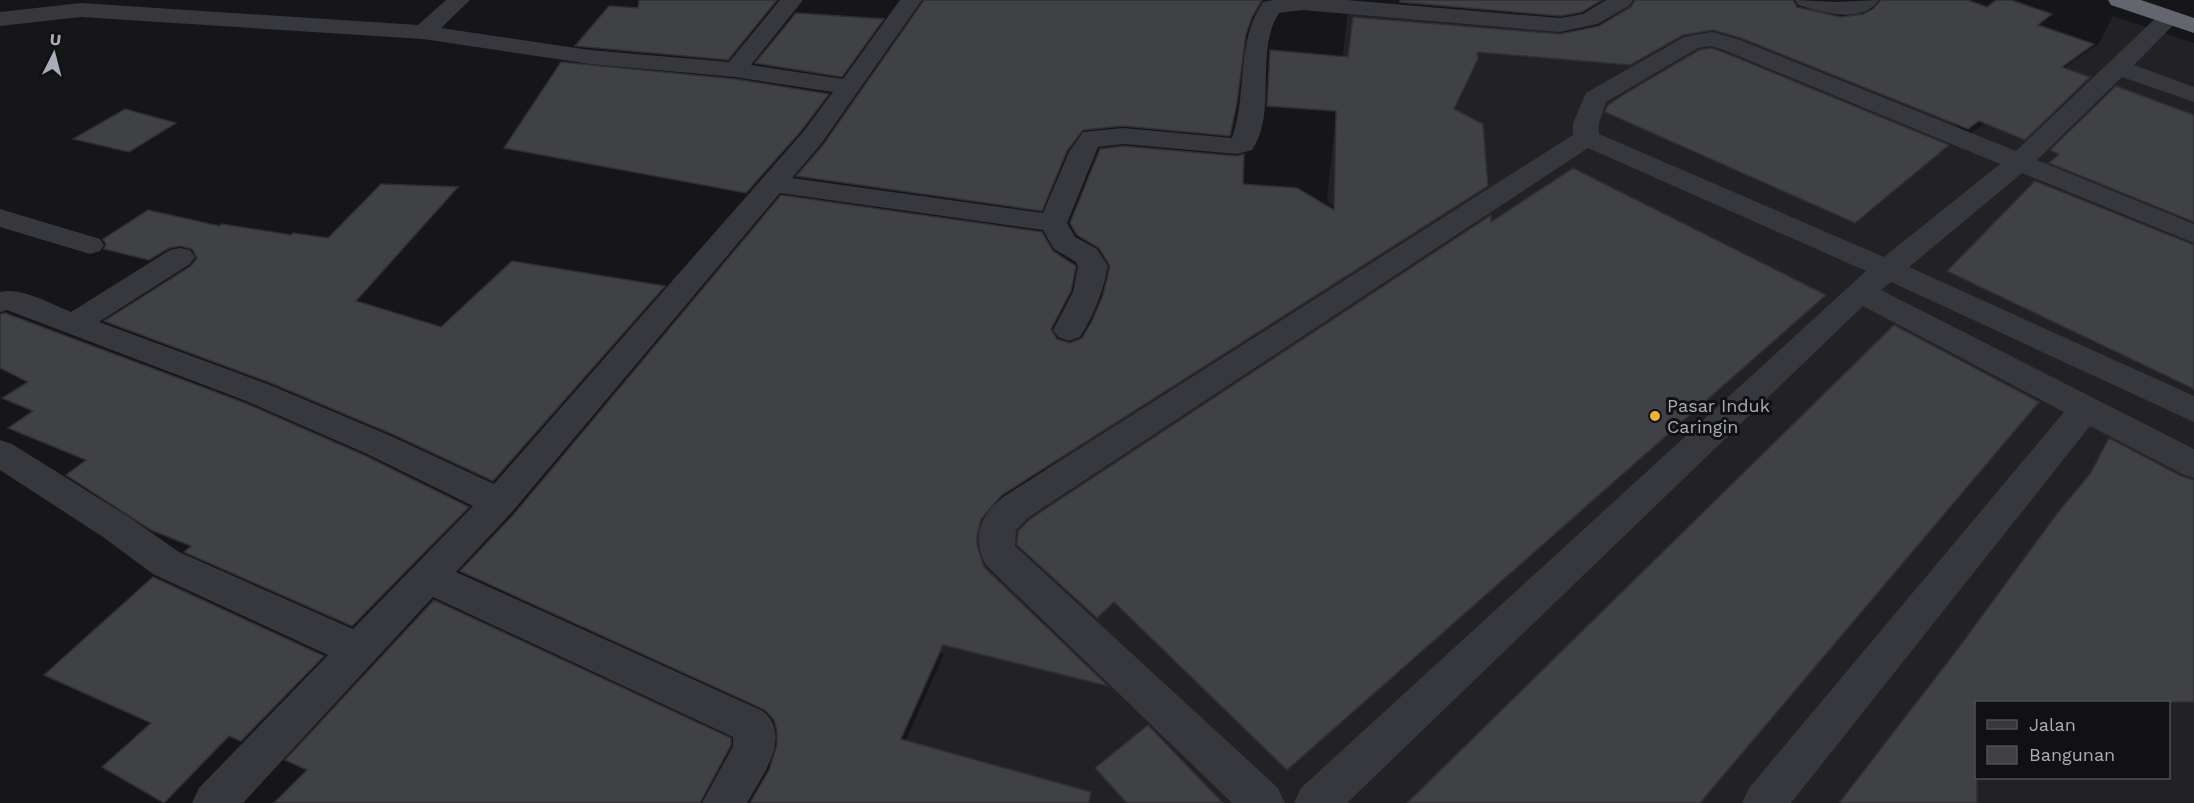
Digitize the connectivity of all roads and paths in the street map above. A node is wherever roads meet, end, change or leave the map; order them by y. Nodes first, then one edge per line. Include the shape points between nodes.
1 (459, 0) edge
2 (792, 0) edge
3 (911, 0) edge
4 (1622, 0) edge
5 (1806, 0) edge
6 (1868, 0) edge
7 (2119, 0) edge
8 (2184, 12) edge
9 (0, 19) edge
10 (423, 32) junction
11 (2117, 67) junction
12 (735, 70) junction
13 (849, 87) junction
14 (2194, 95) edge
15 (1586, 138) junction
16 (2019, 162) junction
17 (773, 184) junction
18 (0, 218) edge
19 (1053, 223) junction
20 (2194, 234) edge
21 (90, 245) dead end
22 (180, 257) dead end
23 (1889, 270) junction
24 (1860, 292) junction
25 (0, 302) edge
26 (74, 324) junction
27 (1069, 330) dead end
28 (2085, 409) junction
29 (2194, 410) edge
30 (0, 453) edge
31 (2194, 465) edge
32 (499, 501) junction
33 (428, 577) junction
34 (358, 650) junction
35 (214, 803) edge
36 (724, 803) edge
37 (1263, 803) edge
38 (1316, 803) edge
39 (1764, 803) edge

1 - 10 street
2 - 12 street
3 - 13 street
4 - 19 street via 1590,19 1560,26 1302,3 1271,7 1265,13 1258,45 1243,144 1124,136 1092,138 1077,163
5 - 6 street via 1838,10 1851,9
7 - 8 highway
8 - 11 street
9 - 10 street via 81,10
10 - 12 street via 591,57
11 - 14 street
11 - 16 street
12 - 13 street
13 - 17 street
15 - 16 street via 1594,98 1692,42 1712,39
15 - 23 street
15 - 37 street via 1000,520 996,544 999,554
16 - 20 street
16 - 23 street
17 - 19 street
17 - 32 street
18 - 21 street
19 - 27 street via 1065,243 1087,256 1093,266 1088,292
22 - 26 street
23 - 24 street
23 - 29 street
24 - 28 street
24 - 38 street
25 - 26 street via 17,303
26 - 32 street via 258,393
28 - 31 street
28 - 39 street
30 - 34 street via 166,563
32 - 33 street
33 - 34 street
33 - 36 street via 748,724 756,731 753,750
34 - 35 street

